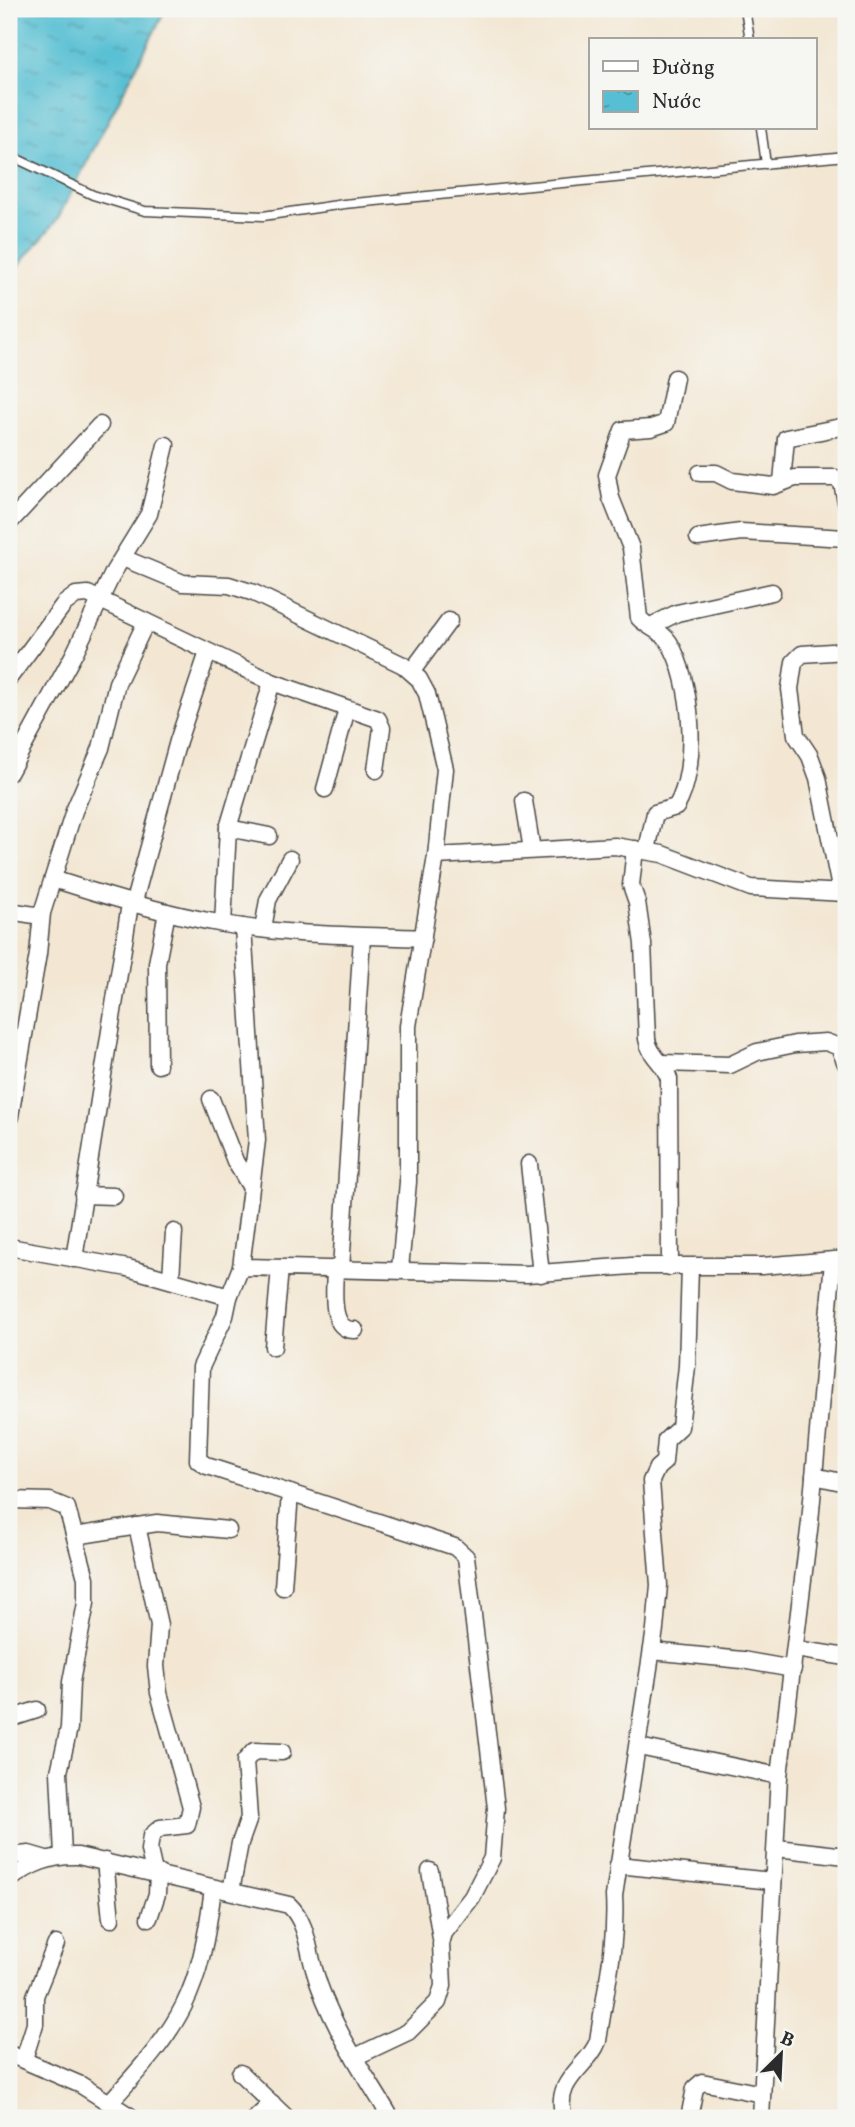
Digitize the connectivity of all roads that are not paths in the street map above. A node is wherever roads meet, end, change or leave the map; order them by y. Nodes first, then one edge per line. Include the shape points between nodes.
1 (746, 9) edge
2 (750, 38) edge
3 (761, 130) edge
4 (9, 155) edge
5 (846, 156) edge
6 (766, 164) junction
7 (675, 378) dead end
8 (100, 425) dead end
9 (846, 426) edge
10 (166, 445) dead end
11 (700, 473) dead end
12 (782, 482) junction
13 (846, 502) edge
14 (9, 523) edge
15 (698, 538) dead end
16 (846, 538) edge
17 (123, 558) junction
18 (772, 592) dead end
19 (100, 598) junction
20 (449, 621) dead end
21 (146, 622) junction
22 (651, 626) junction
23 (846, 651) edge
24 (208, 652) junction
25 (412, 671) junction
26 (9, 678) edge
27 (272, 682) junction
28 (347, 709) junction
29 (376, 770) dead end
30 (9, 773) edge
31 (326, 789) dead end
32 (523, 801) dead end
33 (228, 828) junction
34 (269, 836) dead end
35 (533, 850) junction
36 (641, 850) junction
37 (436, 856) junction
38 (290, 859) dead end
39 (53, 879) junction
40 (844, 893) edge
41 (132, 905) junction
42 (9, 911) edge
43 (167, 912) junction
44 (41, 916) junction
45 (223, 924) junction
46 (243, 927) junction
47 (263, 929) junction
48 (362, 937) junction
49 (423, 938) junction
50 (662, 1063) junction
51 (846, 1064) edge
52 (159, 1065) dead end
53 (211, 1099) dead end
54 (9, 1122) edge
55 (529, 1164) dead end
56 (250, 1186) junction
57 (83, 1195) junction
58 (114, 1196) dead end
59 (174, 1232) dead end
60 (9, 1247) edge
61 (74, 1259) junction
62 (840, 1260) edge
63 (241, 1267) junction
64 (670, 1267) junction
65 (690, 1267) junction
66 (280, 1268) junction
67 (338, 1269) junction
68 (400, 1269) junction
69 (541, 1274) junction
70 (171, 1278) junction
71 (229, 1297) junction
72 (355, 1330) dead end
73 (273, 1347) dead end
74 (814, 1476) junction
75 (846, 1483) edge
76 (290, 1493) junction
77 (9, 1500) edge
78 (137, 1526) junction
79 (228, 1530) dead end
80 (75, 1536) junction
81 (283, 1587) dead end
82 (796, 1649) junction
83 (653, 1651) junction
84 (846, 1657) edge
85 (793, 1669) junction
86 (37, 1710) dead end
87 (9, 1719) edge
88 (639, 1747) junction
89 (282, 1752) dead end
90 (779, 1776) junction
91 (777, 1848) junction
92 (63, 1855) junction
93 (9, 1856) edge
94 (846, 1856) edge
95 (46, 1859) junction
96 (105, 1861) junction
97 (618, 1865) junction
98 (430, 1871) dead end
99 (156, 1873) junction
100 (9, 1880) edge
101 (772, 1881) junction
102 (213, 1888) junction
103 (231, 1891) junction
104 (149, 1918) dead end
105 (111, 1919) dead end
106 (441, 1939) junction
107 (56, 1944) dead end
108 (16, 2057) edge
109 (355, 2057) junction
110 (240, 2073) dead end
111 (762, 2094) junction
112 (272, 2103) junction
113 (121, 2112) edge
114 (256, 2118) edge
115 (287, 2118) edge
116 (391, 2118) edge
117 (564, 2118) edge
118 (688, 2118) edge
119 (761, 2118) edge

1 - 2 lane
3 - 6 lane
4 - 6 lane via 93,195 145,211 264,216 344,204
5 - 6 lane
7 - 22 street via 666,423 623,430 607,475 631,548 639,618
8 - 14 street
9 - 12 street via 786,438
10 - 17 street via 149,514
11 - 12 street via 773,486
12 - 13 street via 840,479
15 - 16 street via 741,532
17 - 19 street
17 - 25 street via 183,583 229,585 254,593
18 - 22 street via 677,613
19 - 21 street
19 - 26 street via 82,594 71,598
19 - 30 street
20 - 25 street
21 - 24 street
21 - 39 street via 117,683 101,748 74,811
22 - 36 street via 667,639 682,671 690,733 679,802 655,813
23 - 40 street via 802,654 794,662 790,688 796,735 818,778
24 - 27 street
24 - 41 street
25 - 37 street via 427,694 445,761
27 - 28 street
27 - 33 street
28 - 29 street via 381,721
28 - 31 street
32 - 35 street
33 - 34 street
33 - 45 street
35 - 36 street via 599,846
35 - 37 street
36 - 40 street via 751,888
36 - 50 street via 631,885 641,930 648,1050
37 - 49 street
38 - 47 street via 268,900
39 - 41 street
39 - 44 street
41 - 43 street
41 - 57 street
42 - 44 street
43 - 45 street
43 - 52 street via 157,963
44 - 54 street
45 - 46 street
46 - 47 street
46 - 56 street via 257,1140
47 - 48 street
48 - 49 street
48 - 67 street
49 - 68 street via 408,1026 408,1182
50 - 51 street via 730,1065 766,1049 825,1042 839,1047
50 - 64 street via 671,1104
53 - 56 street
55 - 69 street
56 - 63 street
57 - 58 street
57 - 61 street
59 - 70 street
60 - 61 street
61 - 70 street
62 - 65 street
62 - 74 street
63 - 66 street
63 - 71 street
64 - 65 street
64 - 69 street
65 - 83 street via 680,1427 666,1440 664,1462 652,1481 659,1585
66 - 67 street
66 - 73 street
67 - 68 street
67 - 72 street via 335,1313 344,1327
68 - 69 street
70 - 71 street
71 - 76 street via 201,1367 196,1457 207,1466
74 - 75 street
74 - 82 street
76 - 81 street
76 - 106 street via 455,1546 466,1557 496,1808 495,1841 481,1883
77 - 80 street via 62,1505 69,1511
78 - 79 street via 171,1523
78 - 80 street
78 - 99 street via 159,1625 159,1693 191,1807 187,1825 160,1828 151,1836 149,1850
80 - 92 street via 86,1578 86,1603 59,1772
82 - 84 street
82 - 85 street
83 - 85 street
83 - 88 street
85 - 90 street
86 - 87 street
88 - 90 street
88 - 97 street
89 - 103 street via 254,1751 245,1760 249,1818
90 - 91 street
91 - 94 street
91 - 101 street
92 - 95 street
92 - 96 street
93 - 95 street via 25,1853
95 - 100 street
96 - 99 street
96 - 105 street
97 - 101 street
97 - 117 street via 615,1942 598,2041 593,2053 573,2071 563,2097
98 - 106 street
99 - 102 street
99 - 104 street via 157,1894
101 - 111 street
102 - 103 street
102 - 113 street via 206,1949 179,2018
103 - 109 street via 281,1901 299,1916 323,1997
106 - 109 street via 443,1986 439,2001 408,2032
107 - 108 street via 35,1996 36,2024
108 - 113 street via 80,2085
109 - 116 street
110 - 112 street
111 - 118 street via 702,2082 695,2088
111 - 119 street
112 - 114 street
112 - 115 street

